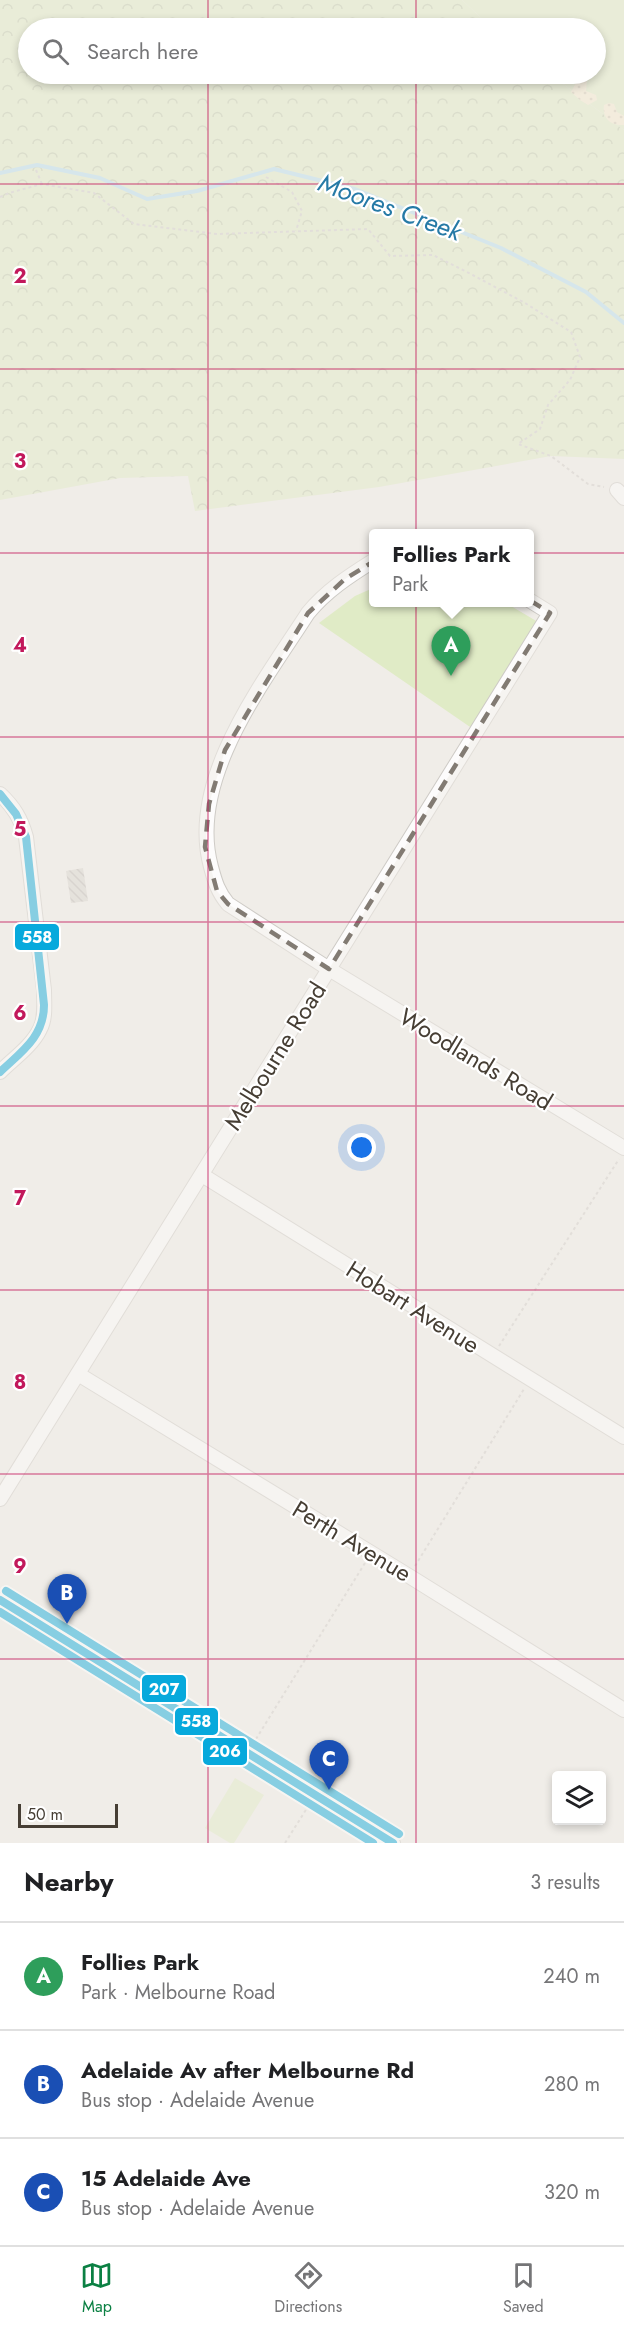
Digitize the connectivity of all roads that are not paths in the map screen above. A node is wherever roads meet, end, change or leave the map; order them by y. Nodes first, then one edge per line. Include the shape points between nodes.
1 (369, 564) edge
2 (534, 603) edge
3 (0, 794) edge
4 (329, 969) junction
5 (0, 1072) edge
6 (624, 1150) edge
7 (202, 1176) junction
8 (78, 1374) junction
9 (624, 1437) edge
10 (0, 1499) edge
11 (0, 1600) edge
12 (624, 1710) edge
13 (393, 1843) edge

1 - 4 street, Woodlands Road via 345,579 308,613 243,714 225,750 209,804 205,847 217,891 228,904
2 - 4 street, Melbourne Road via 550,613
3 - 5 street via 22,820 26,837 44,1010 40,1029
4 - 6 street, Woodlands Road
4 - 7 street, Melbourne Road
7 - 8 street, Melbourne Road
7 - 9 street, Hobart Avenue
8 - 10 street, Melbourne Road
8 - 12 street, Perth Avenue
11 - 13 street

